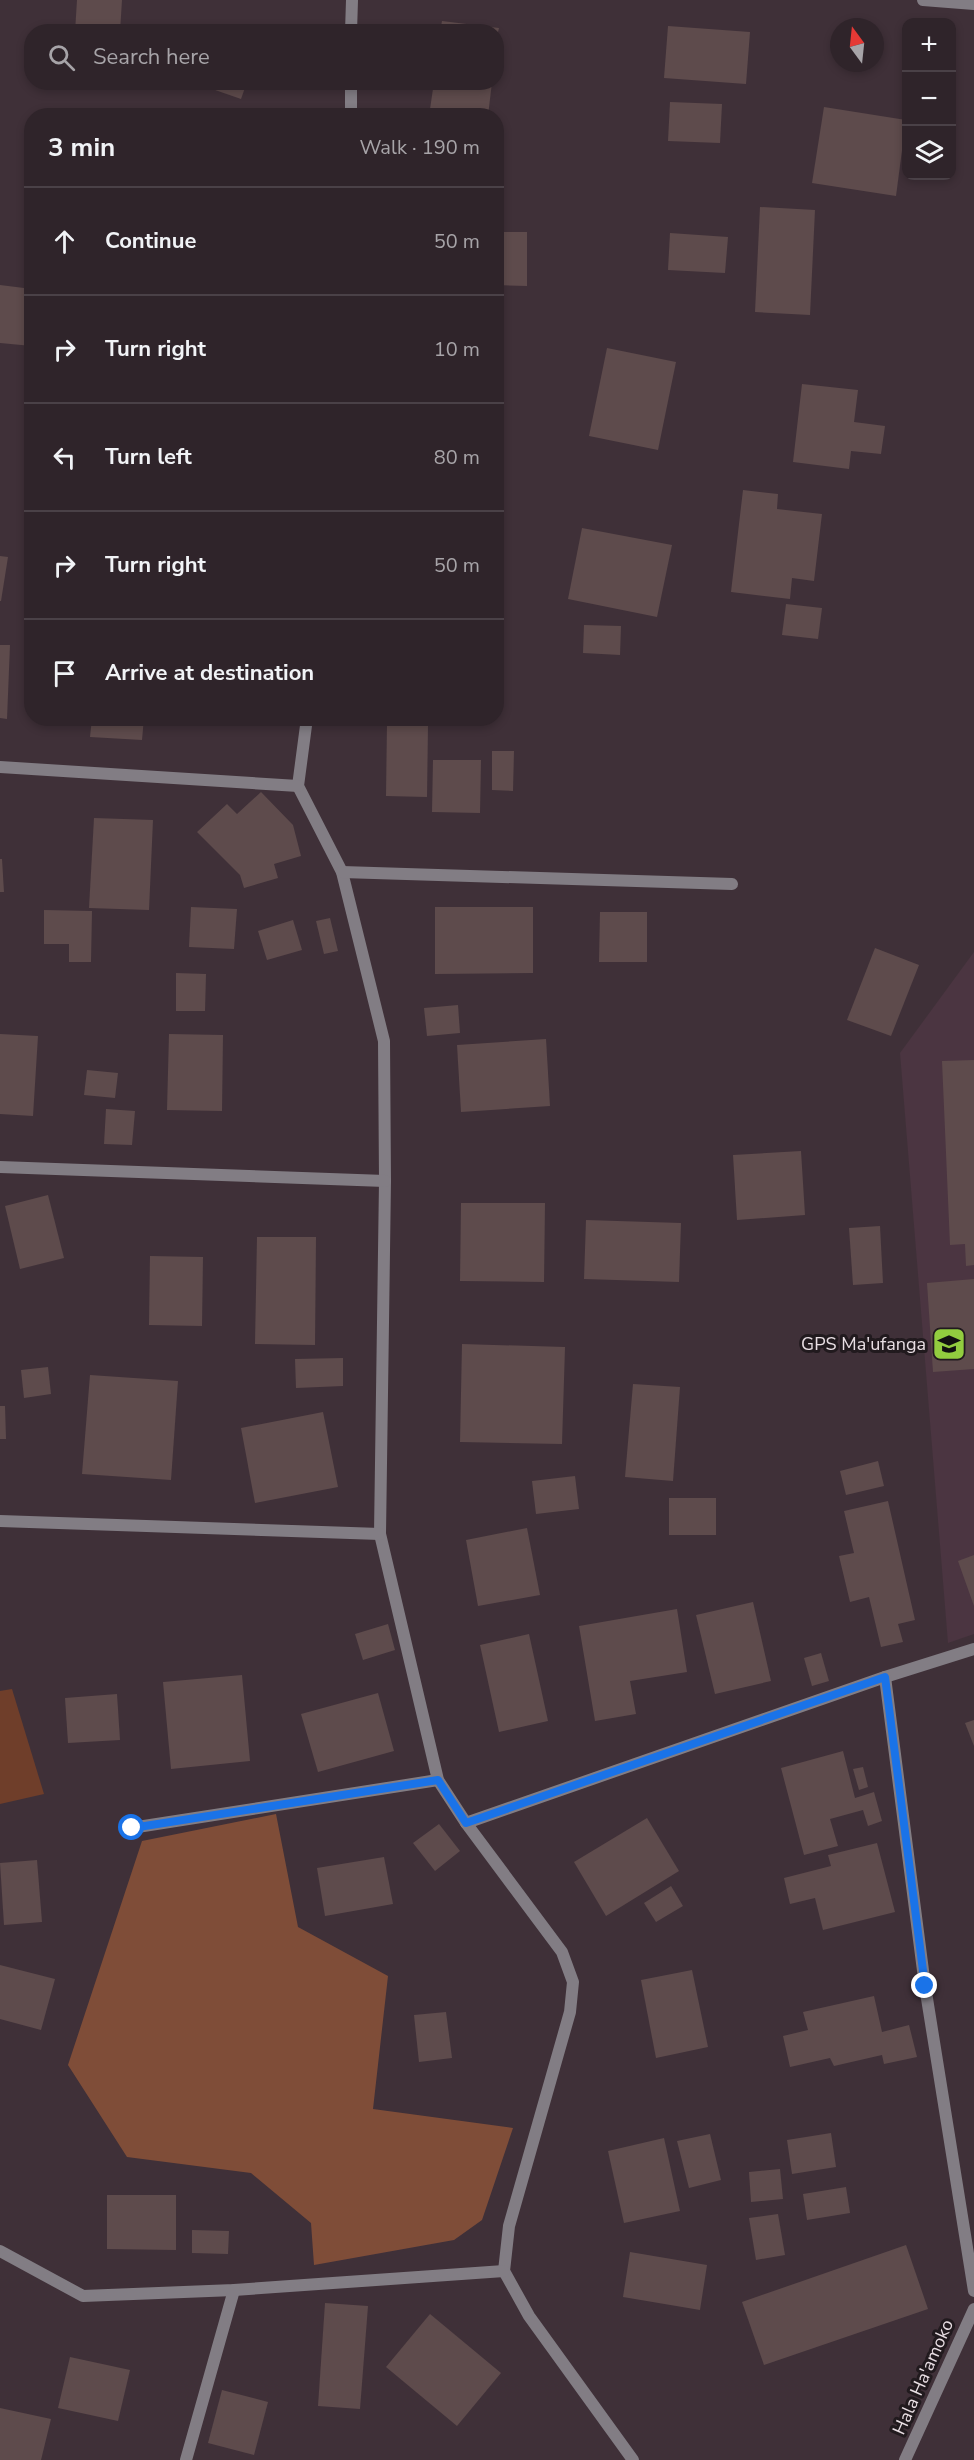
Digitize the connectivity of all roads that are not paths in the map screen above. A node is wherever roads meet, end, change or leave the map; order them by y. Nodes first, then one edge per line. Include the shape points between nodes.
1 (352, 0) edge
2 (923, 0) edge
3 (974, 4) edge
4 (351, 24) edge
5 (351, 90) edge
6 (351, 108) edge
7 (306, 726) edge
8 (0, 767) edge
9 (298, 786) junction
10 (342, 872) junction
11 (732, 884) dead end
12 (0, 1167) edge
13 (385, 1181) junction
14 (0, 1521) edge
15 (380, 1534) junction
16 (974, 1649) edge
17 (885, 1677) junction
18 (438, 1780) junction
19 (466, 1823) junction
20 (132, 1828) dead end
21 (0, 2252) edge
22 (504, 2271) junction
23 (234, 2290) junction
24 (974, 2291) edge
25 (972, 2316) edge
26 (186, 2460) edge
27 (633, 2460) edge
28 (905, 2460) edge

1 - 4 street
2 - 3 street
5 - 6 street
7 - 9 street
8 - 9 street
9 - 10 street
10 - 11 street
10 - 13 street via 384,1041
12 - 13 street
13 - 15 street
14 - 15 street
15 - 18 street
16 - 17 street
17 - 19 street
17 - 24 street via 925,1986
18 - 19 street
18 - 20 street
19 - 22 street via 562,1952 573,1982 570,2012 509,2226
21 - 23 street via 83,2296
22 - 23 street
22 - 27 street via 529,2316
23 - 26 street
25 - 28 street, Hala Ha'amoko

